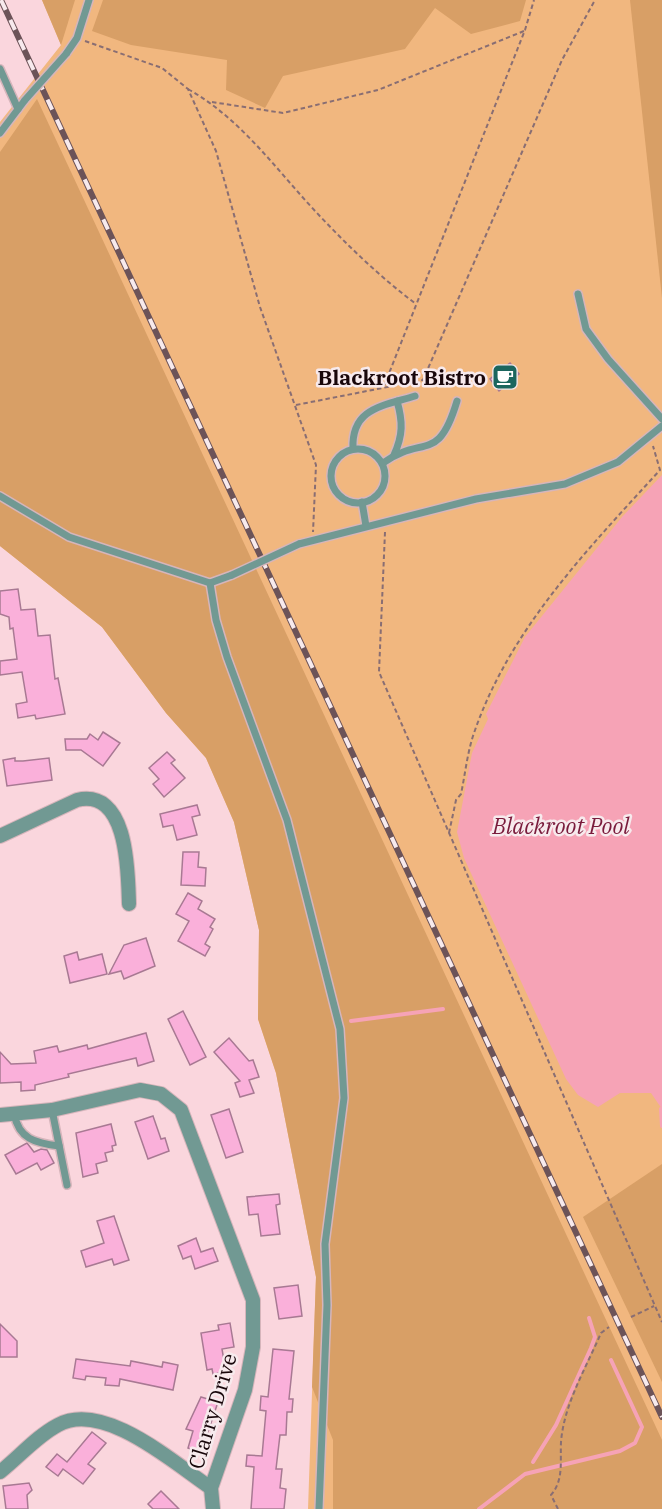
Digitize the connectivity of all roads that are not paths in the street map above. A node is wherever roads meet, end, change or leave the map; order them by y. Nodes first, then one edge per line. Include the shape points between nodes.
1 (89, 0) edge
2 (0, 69) edge
3 (18, 109) junction
4 (0, 133) edge
5 (578, 294) dead end
6 (414, 396) dead end
7 (397, 401) junction
8 (457, 401) dead end
9 (662, 419) edge
10 (662, 426) edge
11 (353, 449) junction
12 (394, 455) junction
13 (383, 464) junction
14 (0, 496) edge
15 (362, 502) junction
16 (366, 526) junction
17 (210, 583) junction
18 (0, 836) edge
19 (129, 904) dead end
20 (52, 1110) junction
21 (7, 1114) edge
22 (59, 1146) junction
23 (67, 1185) dead end
24 (0, 1472) edge
25 (211, 1488) junction
26 (213, 1509) edge
27 (319, 1509) edge

1 - 3 lane, bridge via 77,38
2 - 3 lane
3 - 4 lane
5 - 9 lane via 586,329
6 - 7 lane
7 - 11 lane via 373,408 359,418 354,428
7 - 12 lane via 403,426
8 - 12 lane via 440,439
10 - 16 lane via 618,462 565,484
11 - 13 lane via 371,451
11 - 15 lane via 344,452 333,466 333,484 344,499
12 - 13 lane
13 - 15 lane via 382,489
14 - 17 lane via 69,537
15 - 16 lane
16 - 17 lane, bridge via 299,544
17 - 27 lane via 227,657 287,820 340,1029 344,1098 325,1244 327,1305
18 - 19 street via 76,800 98,800 106,807 125,843
20 - 21 street, Clarry Drive
20 - 22 lane
20 - 25 street, Clarry Drive via 140,1090 150,1090 181,1110 253,1300 253,1347 245,1390
21 - 22 lane via 29,1138
22 - 23 lane
24 - 25 street via 58,1425 93,1421 133,1435
25 - 26 street, Clarry Drive

